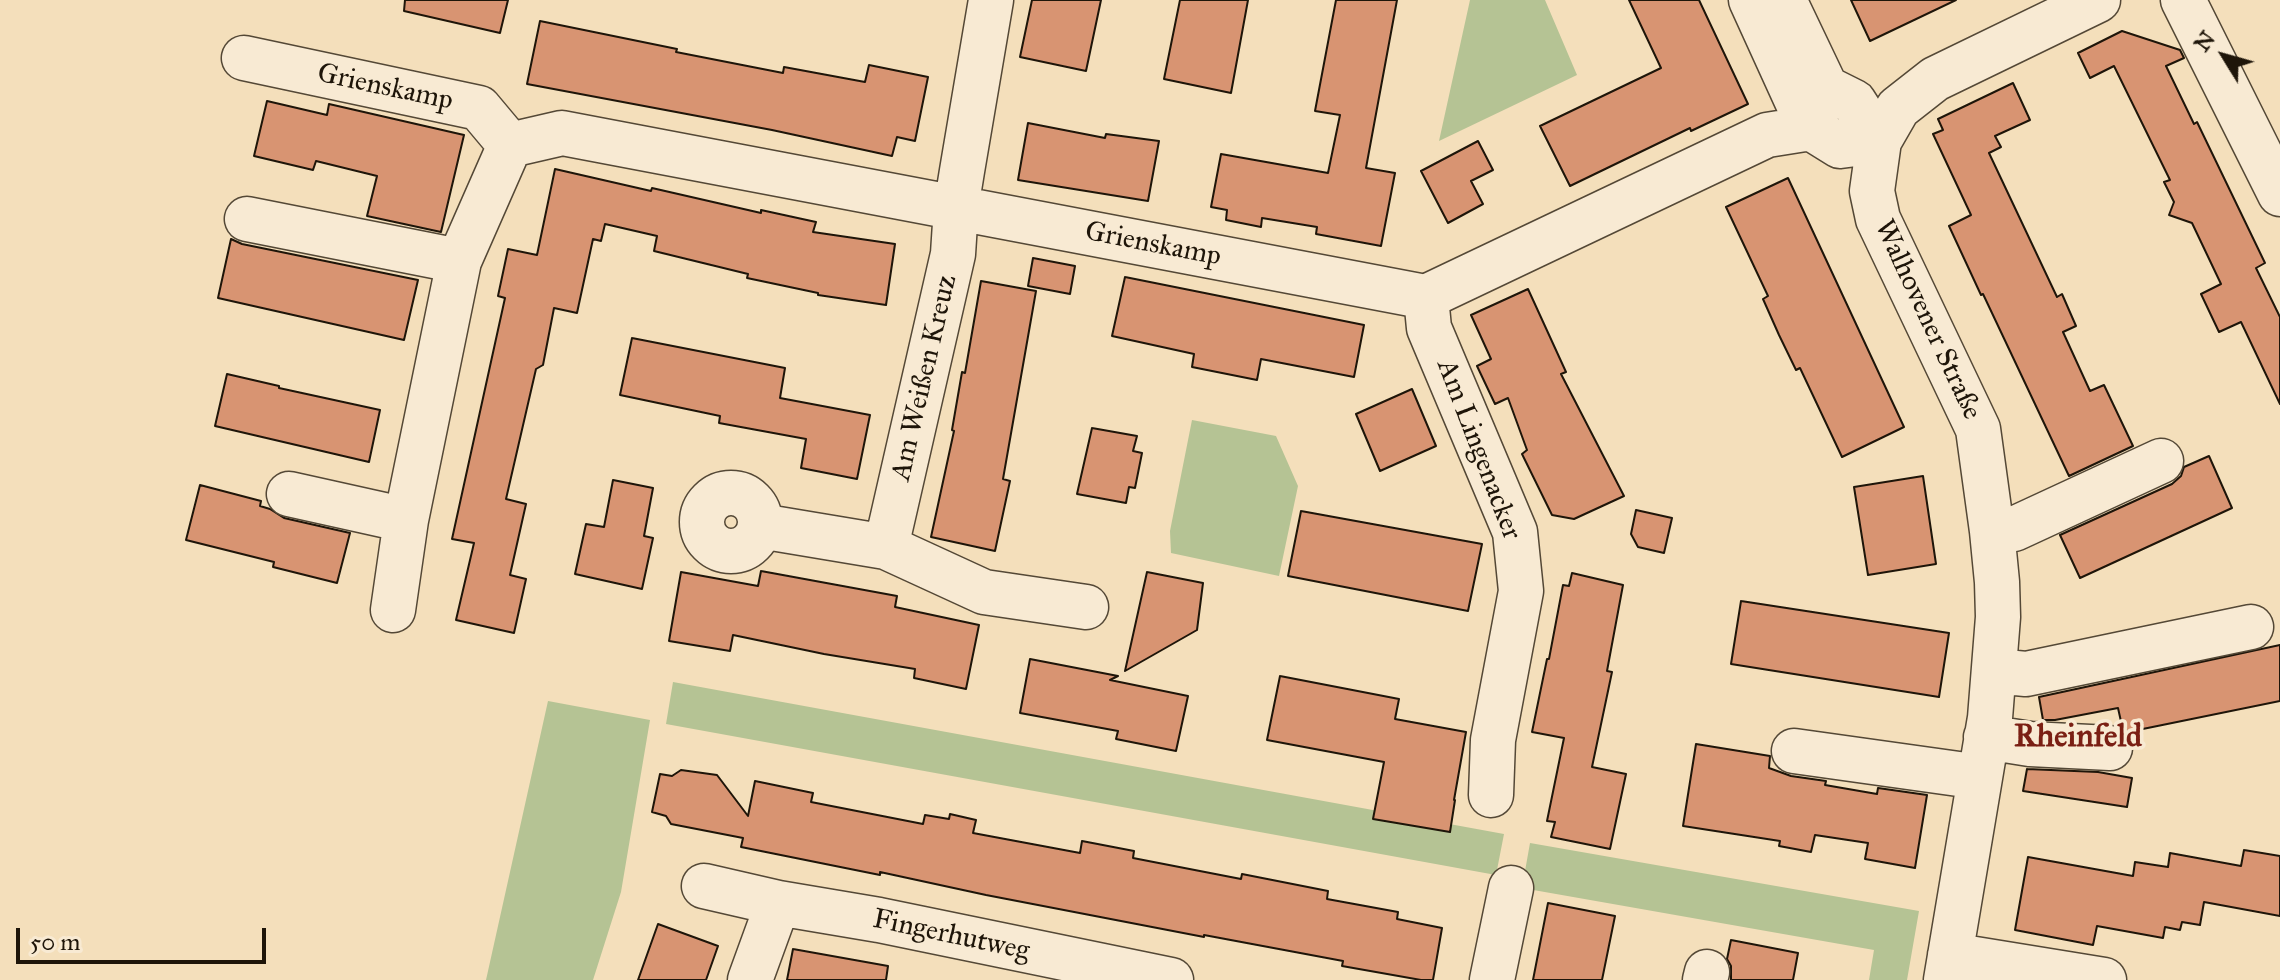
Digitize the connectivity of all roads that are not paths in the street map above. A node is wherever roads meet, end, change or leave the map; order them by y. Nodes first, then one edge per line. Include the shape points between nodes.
1 (991, 0) edge
2 (1751, 0) edge
3 (1784, 0) edge
4 (2098, 0) edge
5 (2183, 0) edge
6 (244, 58) dead end
7 (1811, 106) junction
8 (1879, 141) junction
9 (510, 145) junction
10 (2280, 194) edge
11 (956, 208) junction
12 (247, 219) dead end
13 (459, 261) junction
14 (1426, 297) junction
15 (2161, 461) dead end
16 (289, 494) dead end
17 (406, 520) junction
18 (760, 526) dead end
19 (1992, 531) junction
20 (886, 547) junction
21 (1086, 607) dead end
22 (393, 610) dead end
23 (2251, 627) dead end
24 (1995, 671) junction
25 (2110, 748) dead end
26 (1794, 751) dead end
27 (1983, 757) junction
28 (1491, 795) dead end
29 (704, 886) dead end
30 (1511, 888) dead end
31 (778, 903) junction
32 (1948, 968) edge
33 (750, 980) edge
34 (1171, 980) edge
35 (1492, 980) edge
36 (2104, 980) edge

1 - 11 street, Am Weißen Kreuz
2 - 7 street
3 - 7 street
4 - 8 street via 1935,79 1898,108
5 - 10 street
6 - 9 street, Grienskamp via 479,108
7 - 8 street via 1840,146
7 - 14 street via 1767,135
8 - 19 street, Walhovener Straße via 1872,191 1878,219 1978,429
9 - 11 street, Grienskamp via 562,133
9 - 13 street
11 - 14 street, Grienskamp
11 - 20 street, Am Weißen Kreuz via 953,254
12 - 13 street
13 - 17 street
14 - 28 street, Am Lingenacker via 1429,328 1515,532 1521,591 1493,740
15 - 19 street via 2014,529
16 - 17 street
17 - 22 street
18 - 20 street
19 - 24 street, Walhovener Straße via 1998,617
20 - 21 street via 984,592
23 - 24 street via 2026,674
24 - 27 street, Walhovener Straße
25 - 27 street via 2030,744
26 - 27 street
27 - 32 street, Walhovener Straße
29 - 31 street, Fingerhutweg
30 - 35 street
31 - 33 street
31 - 34 street, Fingerhutweg
32 - 36 street

